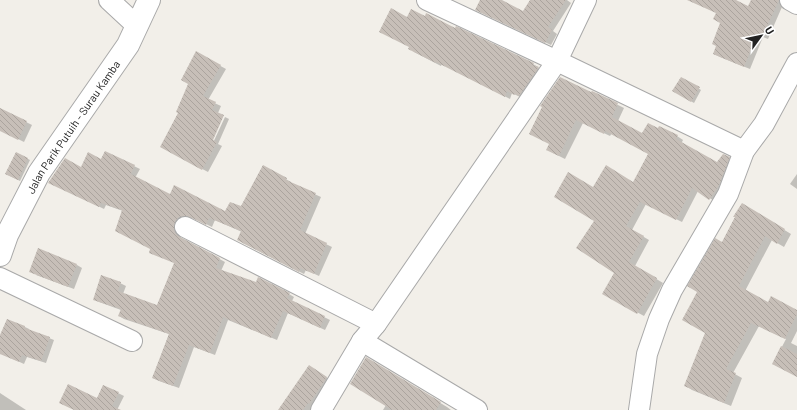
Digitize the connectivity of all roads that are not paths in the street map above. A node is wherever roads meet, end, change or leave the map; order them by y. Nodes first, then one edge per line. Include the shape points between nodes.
1 (109, 0) edge
2 (149, 0) edge
3 (427, 0) edge
4 (586, 0) edge
5 (790, 0) edge
6 (797, 4) edge
7 (137, 26) junction
8 (557, 61) junction
9 (797, 63) edge
10 (744, 151) junction
11 (185, 227) dead end
12 (0, 255) edge
13 (0, 278) edge
14 (376, 324) junction
15 (132, 341) dead end
16 (362, 342) junction
17 (321, 410) edge
18 (477, 410) edge
19 (639, 410) edge

1 - 7 street
2 - 7 street, Jalan Parik Putuih - Surau Kamba
3 - 8 street
4 - 8 street
5 - 6 street
7 - 12 street, Jalan Parik Putuih - Surau Kamba via 128,45 39,173 7,235
8 - 10 street
8 - 14 street
9 - 10 street via 764,124
10 - 19 street via 728,194 672,290 659,319 647,354
11 - 14 street
13 - 15 street
14 - 16 street
16 - 17 street
16 - 18 street

